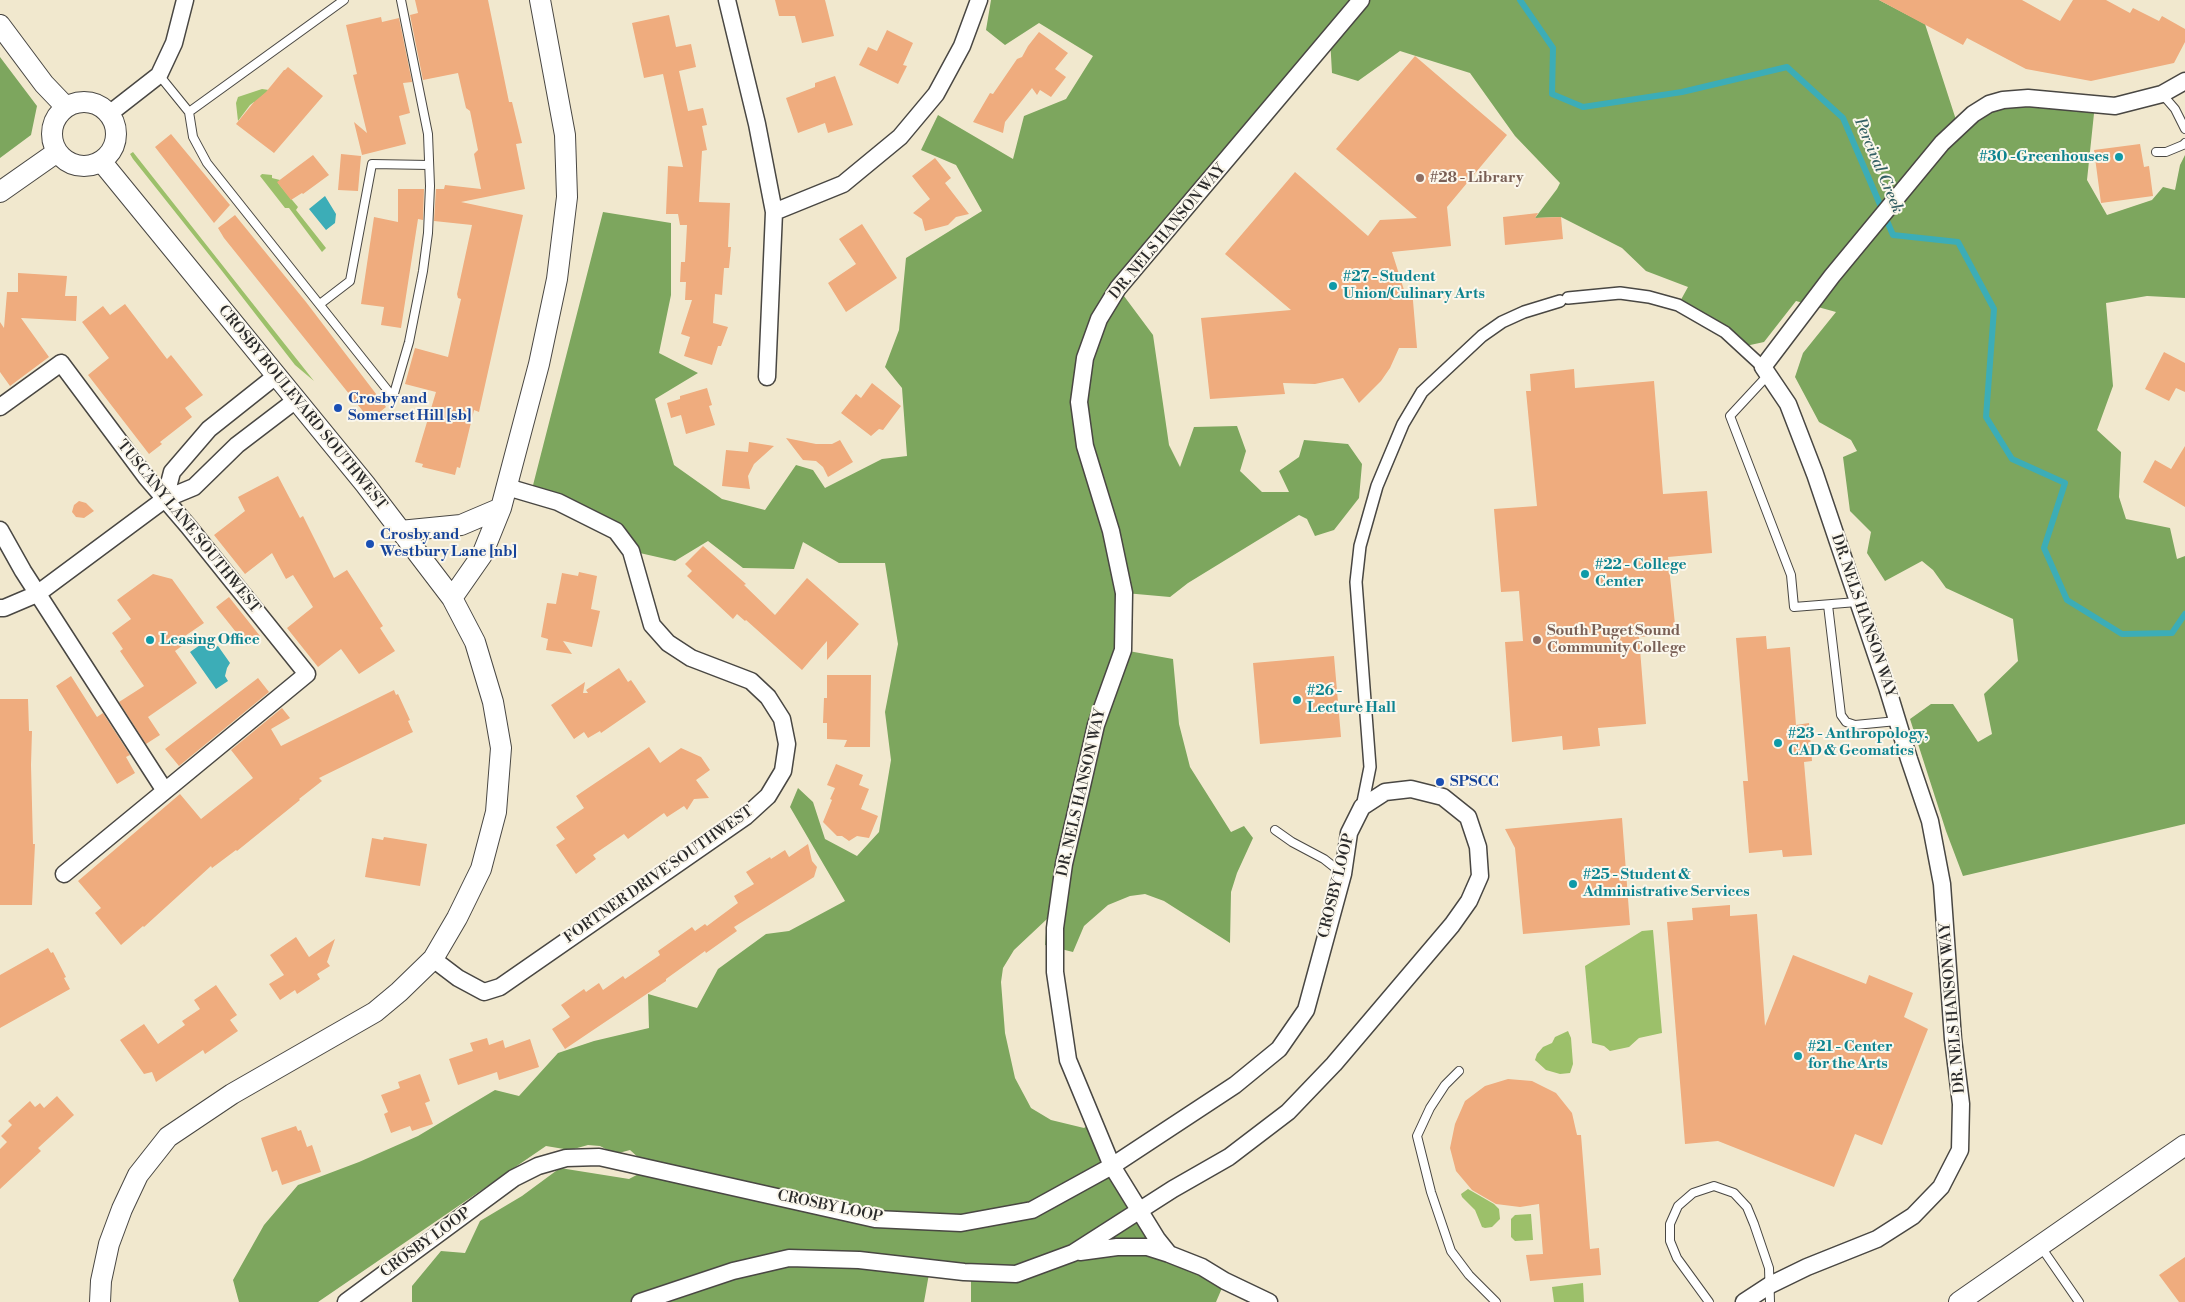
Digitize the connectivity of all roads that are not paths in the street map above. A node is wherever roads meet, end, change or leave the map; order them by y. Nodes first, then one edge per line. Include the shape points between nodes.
1 (185, 0) edge
2 (344, 0) edge
3 (401, 0) edge
4 (727, 0) edge
5 (979, 0) edge
6 (1362, 0) edge
7 (545, 1) edge
8 (0, 25) edge
9 (159, 75) junction
10 (2185, 81) edge
11 (2162, 94) junction
12 (66, 107) junction
13 (189, 112) junction
14 (109, 114) junction
15 (2185, 129) edge
16 (2185, 143) edge
17 (57, 152) junction
18 (2156, 152) dead end
19 (101, 161) junction
20 (430, 165) junction
21 (0, 192) edge
22 (774, 212) junction
23 (320, 304) junction
24 (1766, 371) junction
25 (277, 375) junction
26 (767, 377) dead end
27 (296, 400) junction
28 (0, 407) edge
29 (507, 487) junction
30 (165, 500) junction
31 (501, 508) junction
32 (0, 530) edge
33 (400, 531) junction
34 (37, 594) junction
35 (452, 598) junction
36 (1857, 602) junction
37 (1828, 605) junction
38 (0, 608) edge
39 (1897, 721) junction
40 (165, 791) junction
41 (1362, 808) junction
42 (1276, 830) dead end
43 (64, 874) dead end
44 (1343, 874) junction
45 (433, 959) junction
46 (1459, 1071) dead end
47 (2185, 1145) edge
48 (1112, 1166) junction
49 (1141, 1212) junction
50 (2040, 1245) junction
51 (1073, 1253) junction
52 (1169, 1254) junction
53 (1770, 1285) junction
54 (358, 1299) edge
55 (1259, 1299) edge
56 (100, 1302) edge
57 (640, 1302) edge
58 (1496, 1302) edge
59 (1709, 1302) edge
60 (1744, 1302) edge
61 (1770, 1302) edge
62 (1959, 1302) edge
63 (2079, 1302) edge

1 - 9 street via 174,43
2 - 13 lane
3 - 20 lane via 428,134
4 - 22 street
5 - 22 street via 962,46 936,94 900,137 843,184
6 - 48 street, DR. NELS HANSON WAY via 1118,288 1099,319 1085,358 1079,402 1085,446 1111,531 1124,593 1123,650 1096,725 1064,864 1055,928 1055,972 1068,1060
7 - 29 street via 565,135 567,197 557,279
8 - 12 street via 44,84
9 - 13 lane
9 - 14 street
10 - 11 street
11 - 15 lane via 2175,109
11 - 24 street via 2115,106 2028,98 1989,104 1958,127 1900,193 1832,276
12 - 14 street via 84,102
12 - 17 street via 53,125 52,136
13 - 23 lane via 193,137 207,163
14 - 19 street via 114,123 115,143
16 - 18 lane via 2166,152
17 - 19 street via 69,163 80,166
17 - 21 street
19 - 25 street, CROSBY BOULEVARD SOUTHWEST
20 - 23 lane via 372,164 350,281
20 - 23 lane via 423,271 409,342 393,397
22 - 26 street
24 - 36 street, DR. NELS HANSON WAY via 1788,404 1812,465
24 - 37 lane via 1730,416 1791,575 1794,607
24 - 41 street via 1725,332 1678,305 1620,293 1564,300 1502,322 1428,385 1403,424 1376,486 1360,546 1356,582 1370,767
25 - 27 street, CROSBY BOULEVARD SOUTHWEST
25 - 30 street via 209,429 172,472
27 - 30 street via 237,444 194,487
27 - 33 street, CROSBY BOULEVARD SOUTHWEST
28 - 30 street, TUSCANY LANE SOUTHWEST via 61,363
29 - 31 street
29 - 45 street, FORTNER DRIVE SOUTHWEST via 558,502 616,531 631,551 652,625 668,643 691,658 751,681 768,696 782,720 787,744 783,771 768,796 745,817 500,987 484,992
30 - 34 street
30 - 40 street, TUSCANY LANE SOUTHWEST via 306,674
31 - 33 street via 461,525
31 - 35 street via 482,554
32 - 34 street
33 - 35 street, CROSBY BOULEVARD SOUTHWEST
34 - 38 street
34 - 40 street
35 - 45 street, CROSBY BOULEVARD SOUTHWEST via 475,642 493,702 501,748 496,812 481,869
36 - 37 lane
36 - 39 street, DR. NELS HANSON WAY
37 - 39 lane via 1841,715 1846,722 1855,725
39 - 53 street, DR. NELS HANSON WAY via 1930,821 1942,884 1961,1104 1960,1150 1941,1187 1913,1216 1877,1239
40 - 43 street, TUSCANY LANE SOUTHWEST
41 - 44 street, CROSBY LOOP via 1349,833
41 - 49 street, CROSBY LOOP via 1385,792 1411,789 1443,797 1468,817 1478,847 1480,876 1469,901 1334,1064 1288,1112 1229,1157 1173,1189
42 - 44 lane
44 - 48 street, CROSBY LOOP via 1306,1010 1279,1049 1235,1085
45 - 56 street, CROSBY BOULEVARD SOUTHWEST via 375,1012 232,1094 168,1137 138,1176 122,1209 109,1244
46 - 58 lane via 1435,1100 1417,1136 1431,1192 1451,1250
47 - 50 street
48 - 49 street, DR. NELS HANSON WAY
48 - 54 street, CROSBY LOOP via 1032,1210 961,1223 875,1219 599,1157 566,1158 538,1166 514,1178
49 - 51 street, CROSBY LOOP
49 - 52 street, DR. NELS HANSON WAY
50 - 62 street
50 - 63 lane
51 - 52 street via 1147,1247
51 - 57 street, CROSBY LOOP via 1016,1274 964,1272 859,1260 789,1258 733,1271
52 - 55 street via 1202,1267
53 - 59 lane via 1762,1246 1746,1207 1734,1193 1714,1186 1693,1193 1678,1206 1670,1224 1670,1241 1677,1258
53 - 60 street, DR. NELS HANSON WAY
53 - 61 lane

